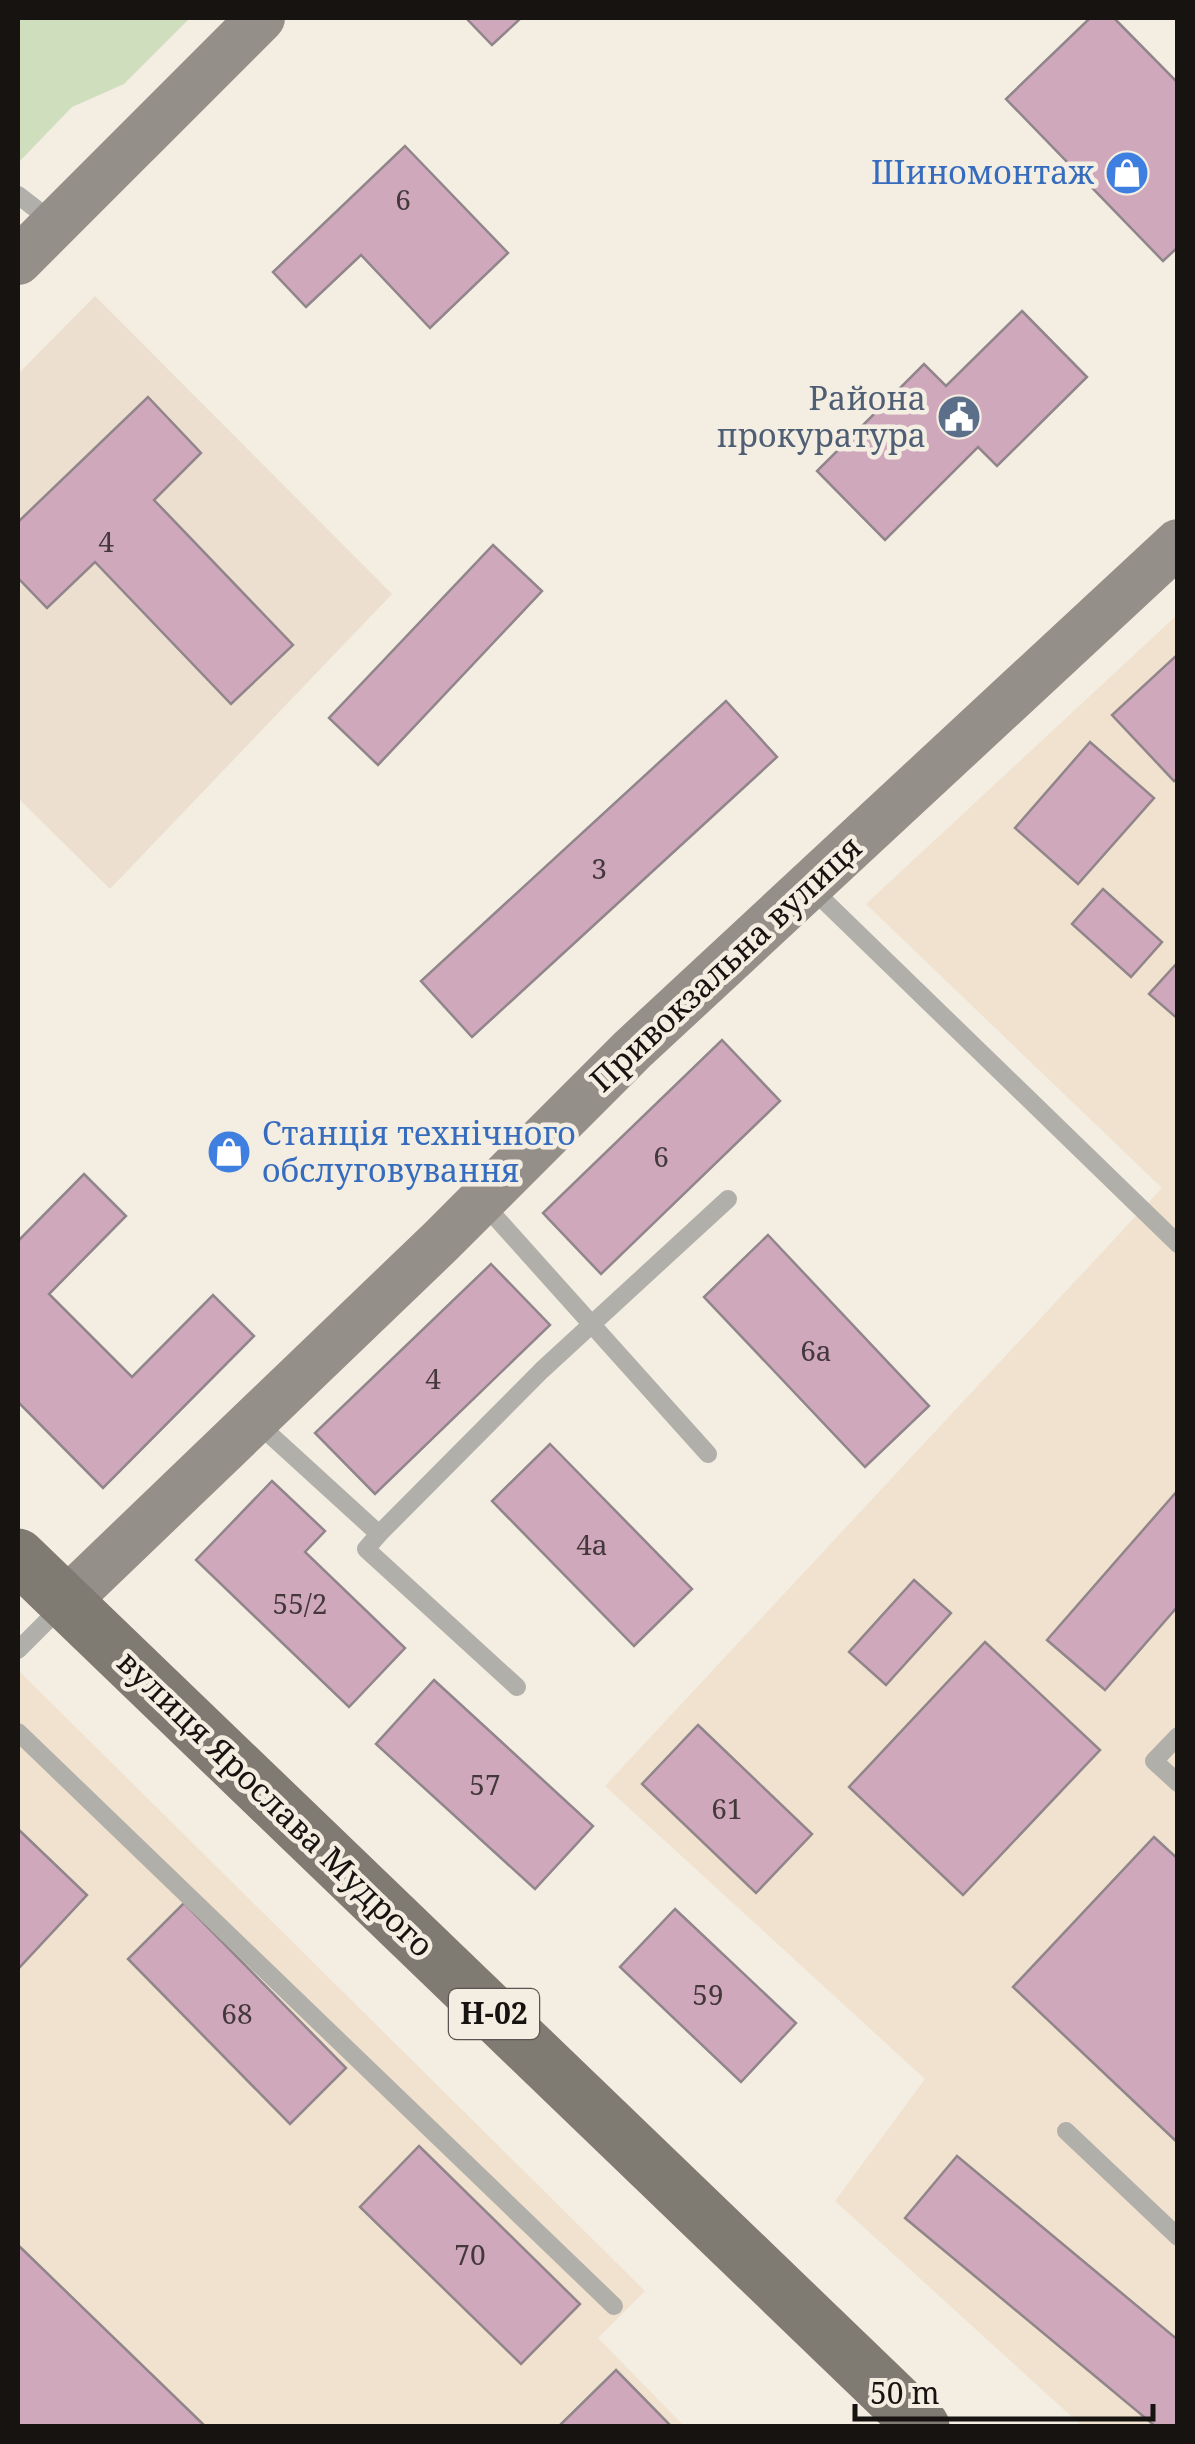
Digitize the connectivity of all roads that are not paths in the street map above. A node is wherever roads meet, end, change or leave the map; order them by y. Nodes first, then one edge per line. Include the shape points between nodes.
1 (261, 18) edge
2 (36, 209) edge
3 (18, 261) edge
4 (1178, 543) edge
5 (809, 885) junction
6 (728, 1199) dead end
7 (481, 1201) junction
8 (1178, 1244) edge
9 (592, 1324) junction
10 (254, 1420) junction
11 (708, 1454) dead end
12 (379, 1534) junction
13 (18, 1556) edge
14 (66, 1602) junction
15 (18, 1650) edge
16 (517, 1687) dead end
17 (18, 1732) edge
18 (1178, 1736) edge
19 (1178, 1784) edge
20 (1066, 2132) dead end
21 (1178, 2237) edge
22 (614, 2306) dead end
23 (922, 2426) edge

1 - 2 street
2 - 3 street
4 - 5 street, Привокзальна вулиця
5 - 7 street, Привокзальна вулиця
5 - 8 lane
6 - 9 lane
7 - 9 lane
7 - 10 street, Привокзальна вулиця
9 - 11 lane
9 - 12 lane
10 - 12 lane
10 - 14 street, Привокзальна вулиця
12 - 16 lane via 366,1549
13 - 14 main road, вулиця Ярослава Мудрого / Н-02
14 - 15 lane
14 - 23 main road, вулиця Ярослава Мудрого / Н-02
17 - 22 lane
18 - 19 lane via 1154,1761
20 - 21 lane

